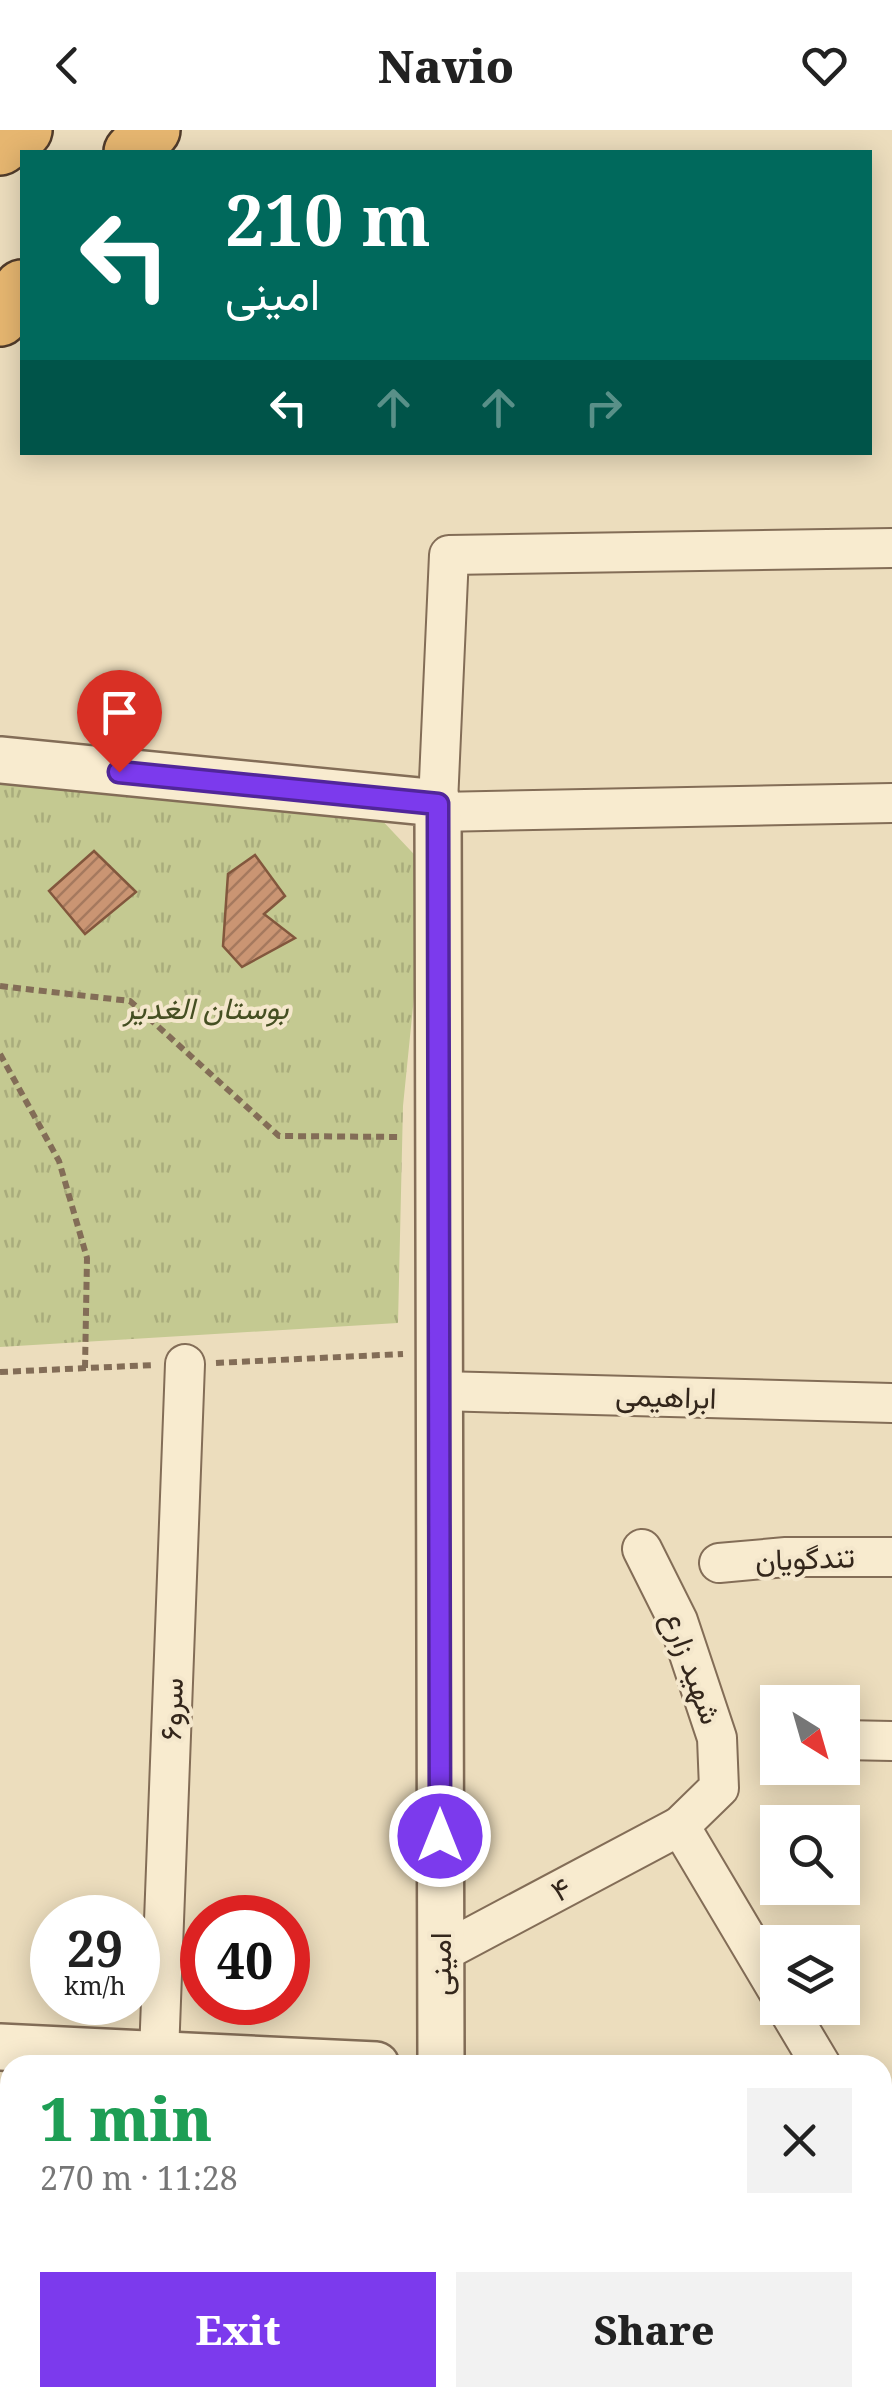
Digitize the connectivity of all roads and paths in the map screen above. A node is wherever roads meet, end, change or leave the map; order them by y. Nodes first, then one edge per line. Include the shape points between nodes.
1 (24, 130) edge
2 (152, 130) edge
3 (0, 146) edge
4 (134, 150) edge
5 (20, 291) edge
6 (0, 318) edge
7 (892, 548) edge
8 (0, 760) edge
9 (892, 803) edge
10 (438, 808) junction
11 (0, 986) edge
12 (0, 1054) edge
13 (438, 1138) junction
14 (185, 1364) dead end
15 (85, 1368) dead end
16 (439, 1391) junction
17 (892, 1403) edge
18 (642, 1549) dead end
19 (892, 1556) edge
20 (719, 1564) dead end
21 (860, 1740) edge
22 (892, 1741) edge
23 (680, 1826) junction
24 (441, 1954) junction
25 (760, 1962) edge
26 (797, 2025) edge
27 (0, 2046) edge
28 (159, 2054) junction
29 (179, 2055) edge
30 (441, 2055) edge
31 (814, 2055) edge

1 - 3 highway
2 - 4 highway
5 - 6 highway
7 - 10 street via 449,556
8 - 10 street
9 - 10 street
10 - 13 street, امینی
11 - 13 path via 130,1001 280,1136
12 - 15 path via 59,1161 87,1258
13 - 16 street, امینی
14 - 28 street, سرو۶
16 - 17 street, ابراهیمی
16 - 24 street, امینی
18 - 23 street, شهید زارع via 678,1621 717,1738 719,1788
19 - 20 street, تندگویان
21 - 22 street
23 - 24 street, ۴
23 - 25 street
24 - 30 street, امینی
26 - 31 street
27 - 28 street
28 - 29 street

